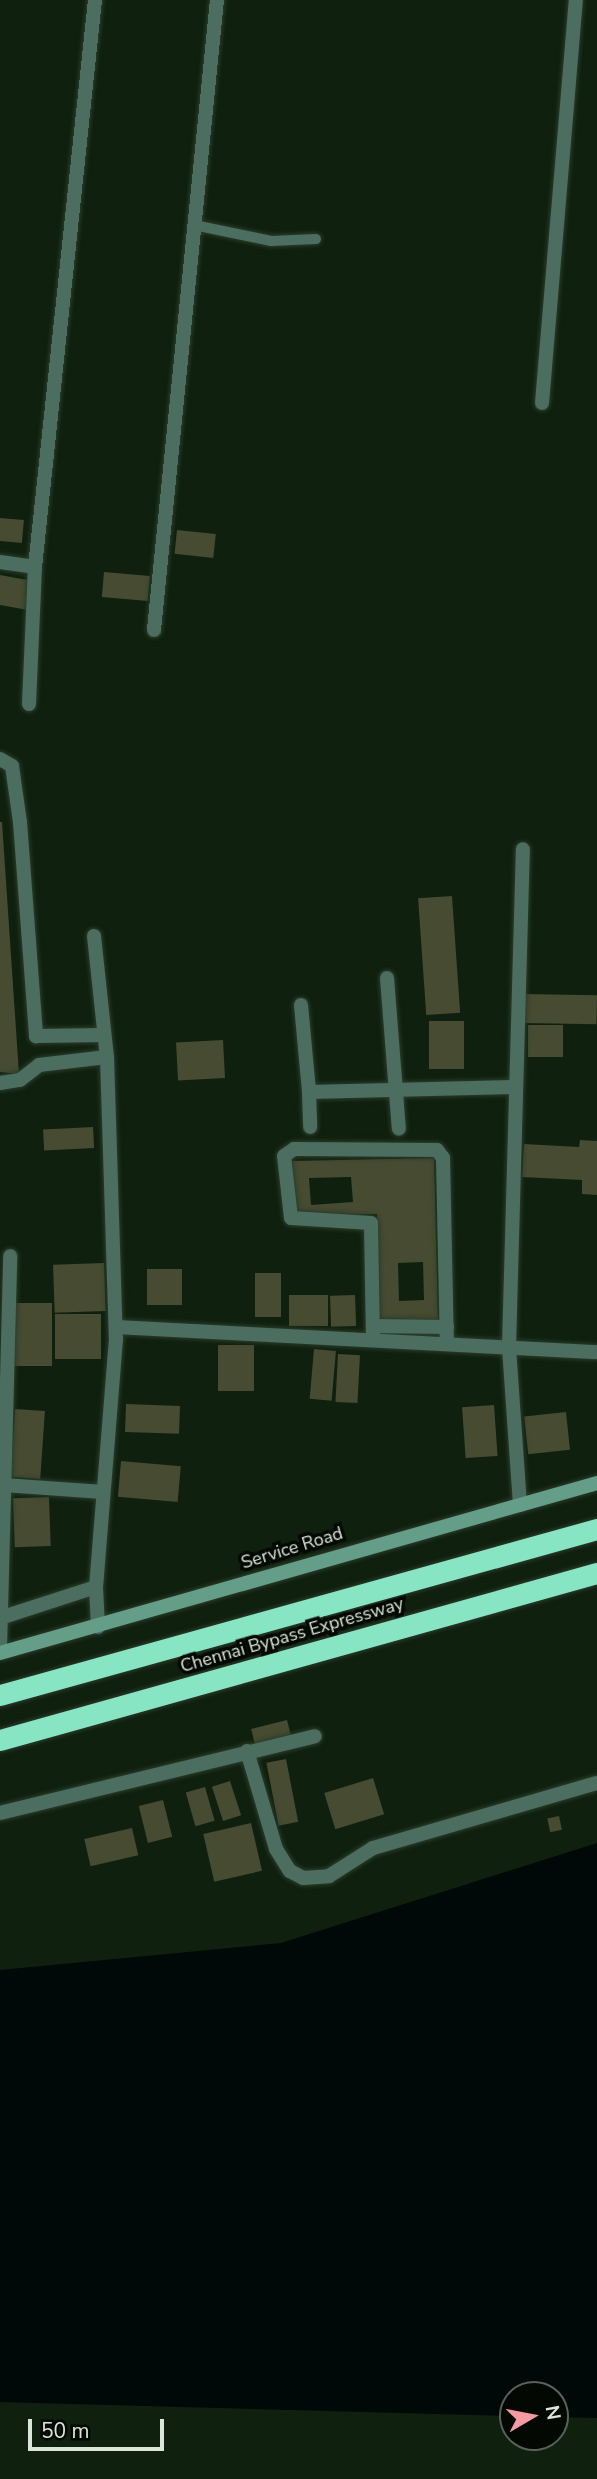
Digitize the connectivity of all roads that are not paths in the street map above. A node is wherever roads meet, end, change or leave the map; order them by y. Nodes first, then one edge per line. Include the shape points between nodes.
1 (95, 0) edge
2 (217, 0) edge
3 (576, 0) edge
4 (194, 225) junction
5 (316, 239) dead end
6 (542, 403) dead end
7 (0, 562) edge
8 (35, 567) junction
9 (154, 630) dead end
10 (29, 704) dead end
11 (0, 759) edge
12 (523, 849) dead end
13 (94, 936) dead end
14 (387, 978) dead end
15 (301, 1005) dead end
16 (104, 1035) junction
17 (107, 1057) junction
18 (0, 1083) edge
19 (515, 1087) junction
20 (309, 1092) junction
21 (395, 1093) junction
22 (310, 1127) dead end
23 (399, 1129) dead end
24 (9, 1256) dead end
25 (116, 1327) junction
26 (447, 1327) junction
27 (373, 1333) junction
28 (447, 1343) junction
29 (509, 1346) junction
30 (597, 1352) edge
31 (597, 1483) edge
32 (4, 1485) junction
33 (103, 1492) junction
34 (520, 1505) junction
35 (597, 1529) edge
36 (597, 1573) edge
37 (96, 1587) junction
38 (0, 1618) edge
39 (98, 1626) junction
40 (0, 1651) edge
41 (0, 1695) edge
42 (314, 1736) dead end
43 (0, 1740) edge
44 (247, 1751) junction
45 (597, 1783) edge
46 (0, 1813) edge

1 - 8 street
2 - 4 street
3 - 6 street
4 - 5 lane via 271,241
4 - 9 street
7 - 8 street
8 - 10 street
11 - 16 street via 12,766 20,822 36,1037
12 - 19 street
13 - 16 street
14 - 21 street
15 - 20 street
16 - 17 street
17 - 18 street via 39,1065 20,1080
17 - 25 street
19 - 21 street
19 - 29 street
20 - 21 street
20 - 22 street
21 - 23 street
24 - 32 street
25 - 27 street
25 - 33 street
26 - 27 street
26 - 27 street via 443,1158 437,1150 288,1152 291,1218 371,1223
26 - 28 street
27 - 28 street
28 - 29 street
29 - 30 street
29 - 34 street
31 - 34 street, Service Road
32 - 33 street
32 - 38 street
33 - 37 street
34 - 39 street, Service Road
35 - 41 highway, Chennai Bypass Expressway
36 - 43 highway, Chennai Bypass Expressway
37 - 38 street
37 - 39 street
38 - 40 street
39 - 40 street, Service Road
42 - 44 street
44 - 45 street via 276,1849 290,1871 303,1878 329,1876 373,1848
44 - 46 street

